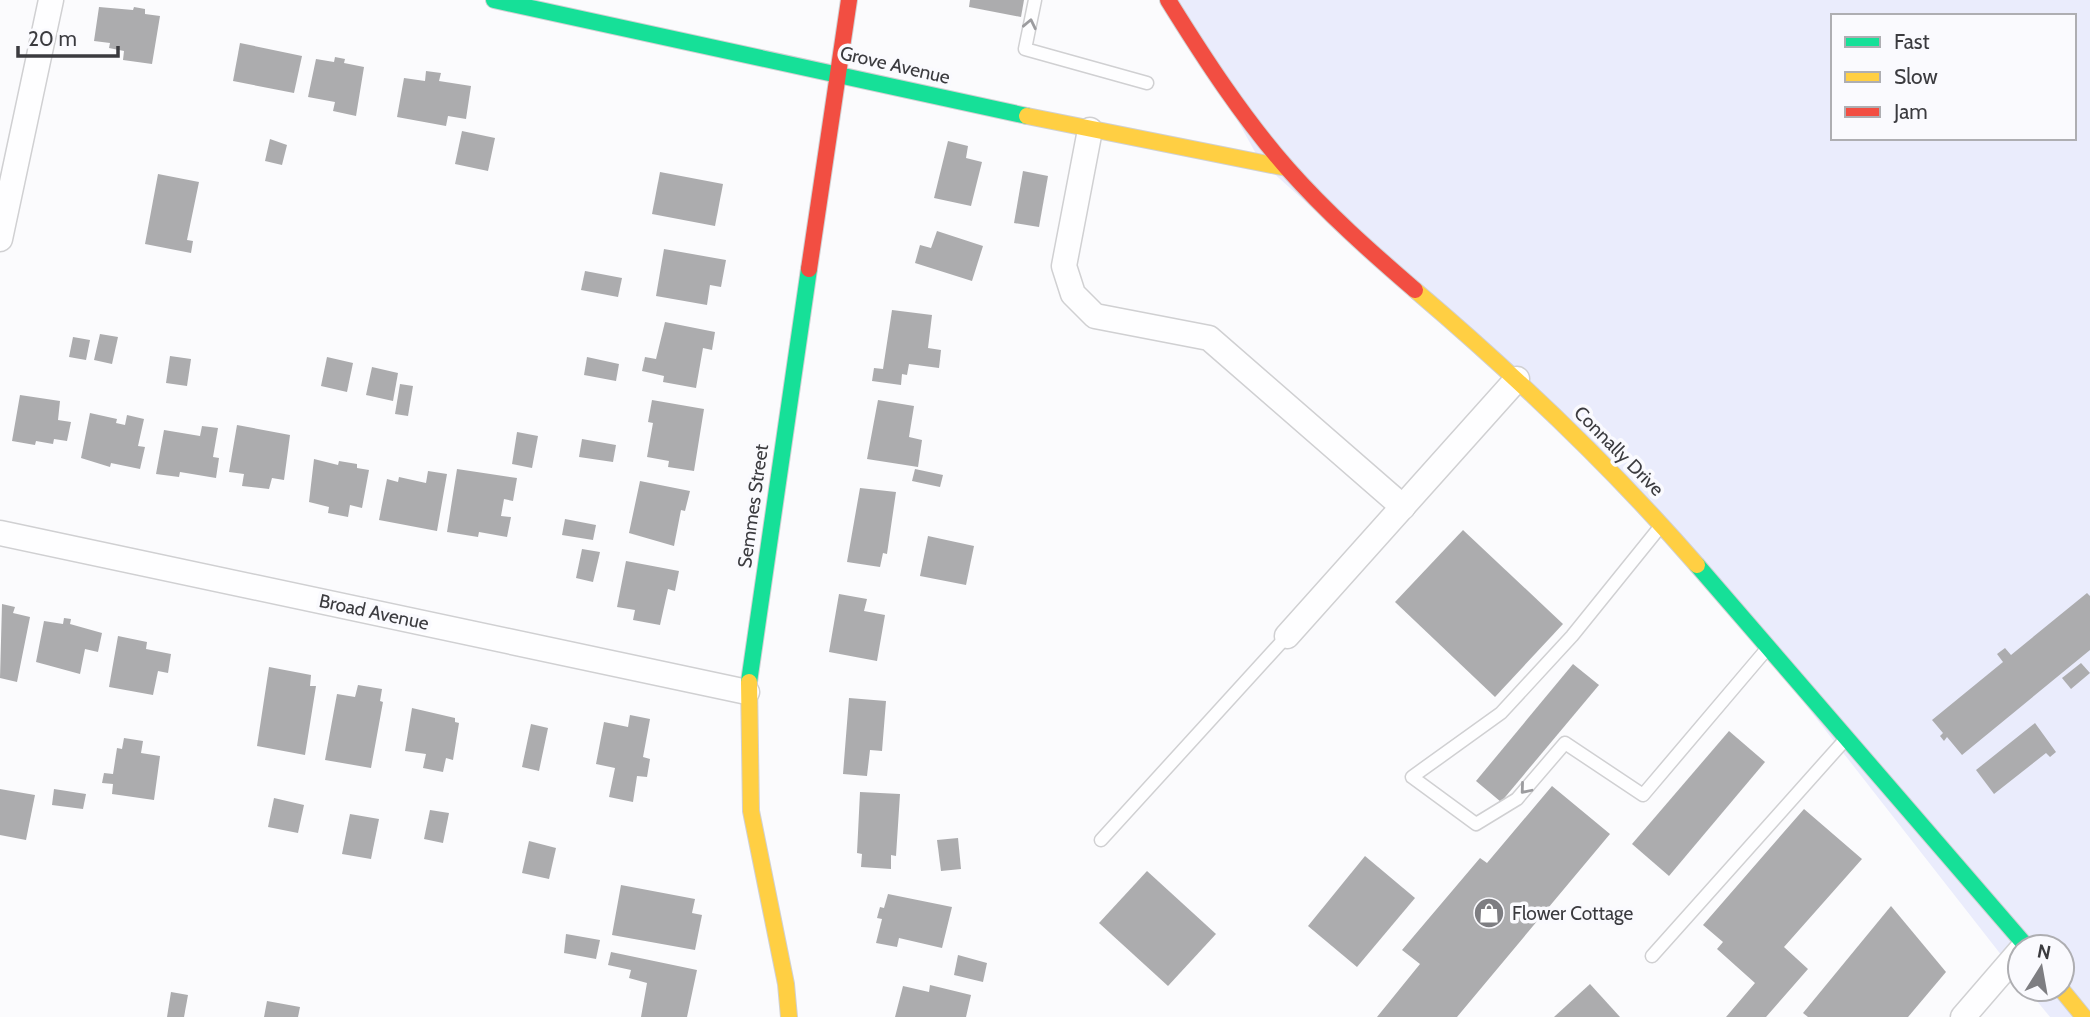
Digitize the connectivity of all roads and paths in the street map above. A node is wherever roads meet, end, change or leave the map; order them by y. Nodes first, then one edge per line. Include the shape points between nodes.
1 (51, 0) edge
2 (494, 0) edge
3 (849, 0) edge
4 (1035, 0) edge
5 (1168, 0) edge
6 (837, 73) junction
7 (1147, 83) dead end
8 (1090, 130) junction
9 (1287, 168) junction
10 (0, 239) edge
11 (1517, 379) junction
12 (1403, 507) junction
13 (1661, 525) junction
14 (0, 533) edge
15 (1287, 636) joint
16 (1768, 648) junction
17 (747, 692) junction
18 (1846, 738) junction
19 (1101, 840) dead end
20 (2012, 933) edge
21 (1652, 956) dead end
22 (2006, 968) edge
23 (2073, 1003) edge
24 (789, 1017) edge
25 (1963, 1017) edge
26 (2084, 1017) edge

1 - 10 street
2 - 6 street, Grove Avenue
3 - 6 street, Semmes Street
7 -> 4 lane via 1025,49
5 - 9 street, Connally Drive via 1203,57
6 - 8 street, Grove Avenue
6 - 17 street, Semmes Street
8 - 9 street, Grove Avenue
8 - 12 street via 1064,266 1073,294 1095,316 1209,338
9 - 11 street, Connally Drive via 1359,242
11 - 12 street
11 - 13 street, Connally Drive via 1633,491
12 - 15 street
13 - 16 street, Connally Drive
16 -> 13 lane via 1643,795 1564,743 1517,799 1476,824 1412,777 1501,713 1572,636
14 - 17 street, Broad Avenue
15 - 19 lane
16 - 18 street, Connally Drive
17 - 24 street, Semmes Street via 751,811
18 - 20 street, Connally Drive
18 - 21 lane
22 - 25 street
23 - 26 street

